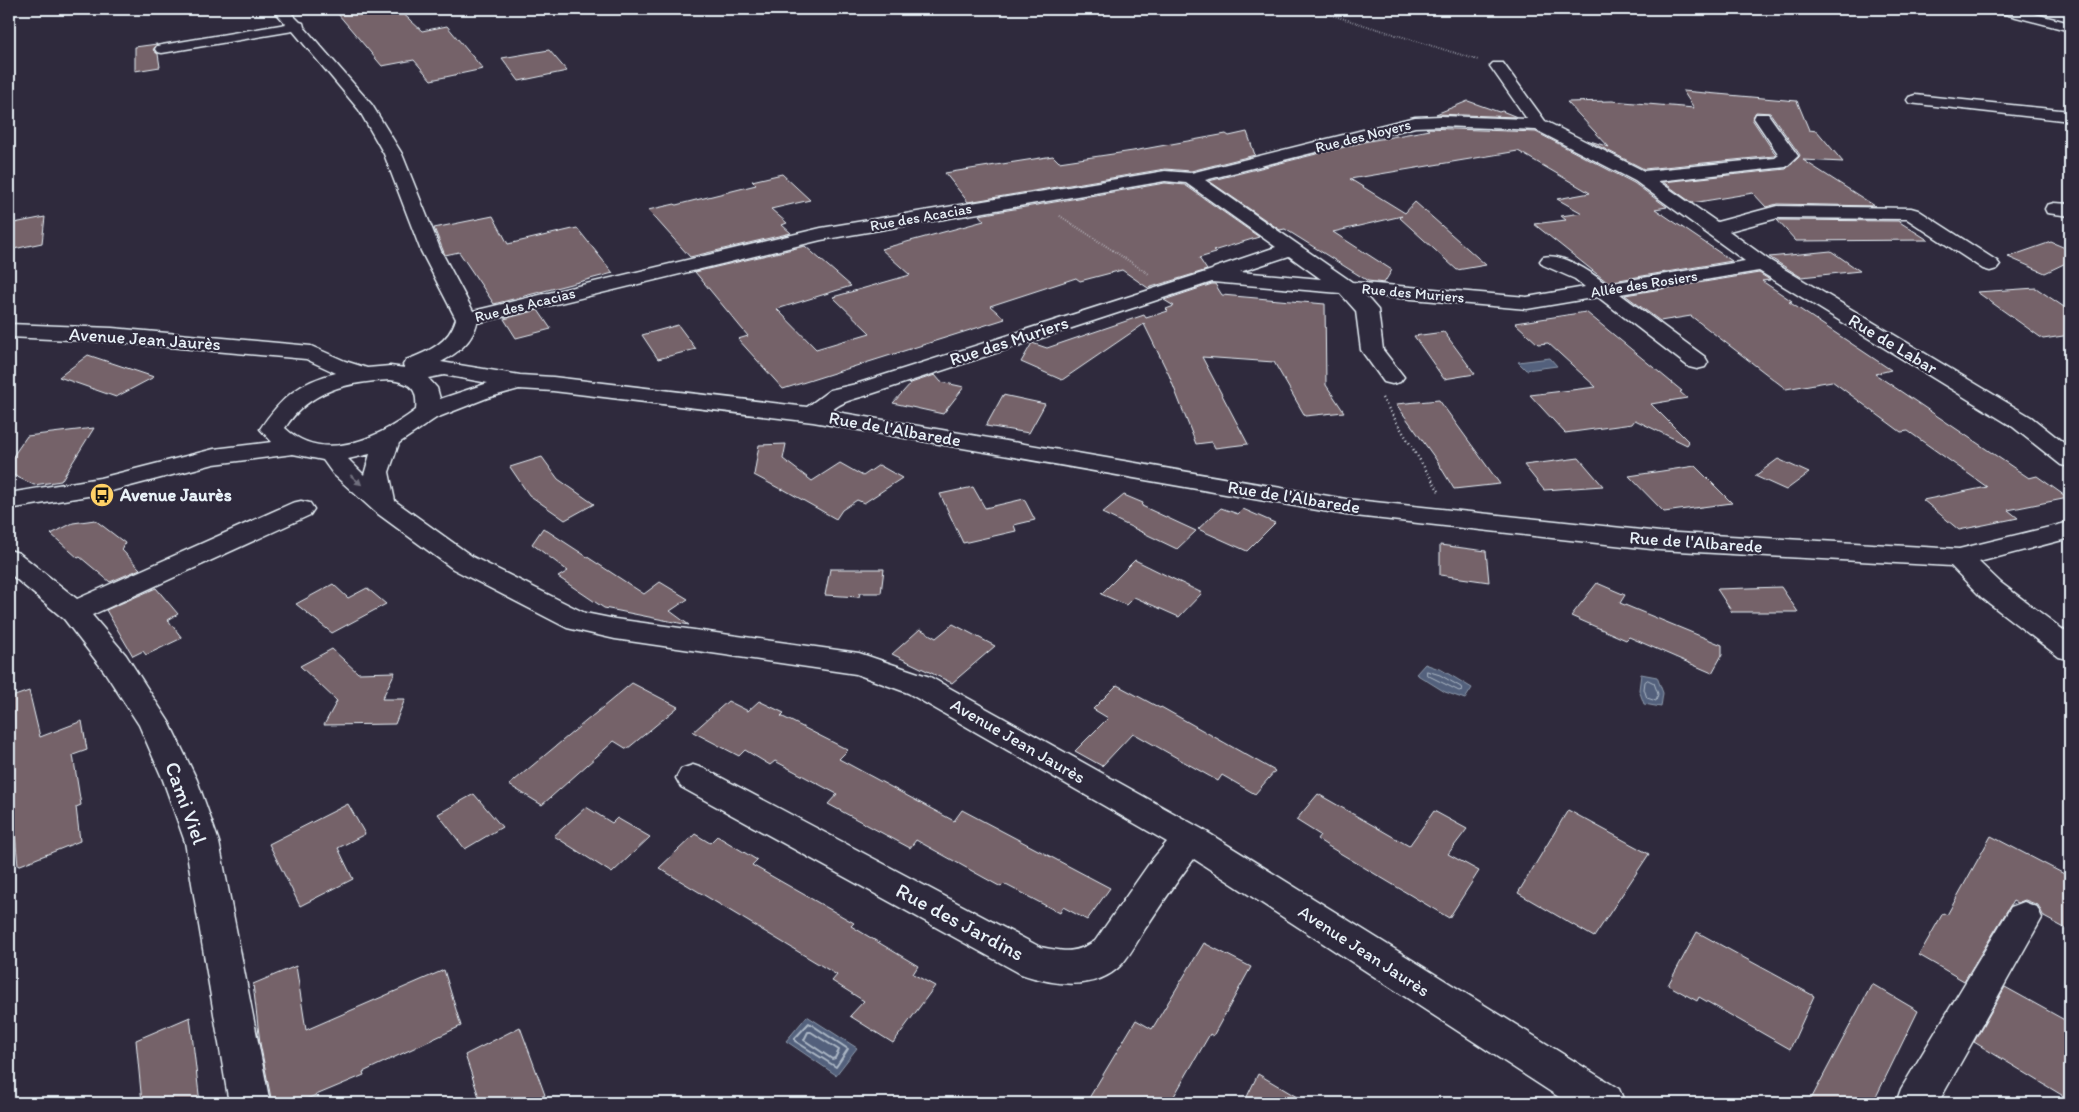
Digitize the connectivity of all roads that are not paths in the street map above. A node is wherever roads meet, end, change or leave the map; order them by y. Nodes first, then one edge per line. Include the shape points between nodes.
1 (280, 9) edge
2 (2002, 9) edge
3 (298, 26) junction
4 (2070, 27) edge
5 (162, 49) dead end
6 (1498, 66) road end
7 (1915, 100) dead end
8 (2070, 116) edge
9 (1762, 118) dead end
10 (1539, 125) junction
11 (1641, 177) junction
12 (1191, 178) junction
13 (1714, 230) junction
14 (1292, 248) junction
15 (1550, 260) dead end
16 (1762, 264) junction
17 (1990, 264) dead end
18 (1210, 276) junction
19 (1347, 288) junction
20 (1603, 290) junction
21 (1527, 303) joint
22 (466, 326) junction
23 (9, 330) edge
24 (281, 350) junction
25 (1697, 362) dead end
26 (366, 374) junction
27 (397, 374) junction
28 (475, 374) junction
29 (1392, 377) road end
30 (520, 382) junction
31 (860, 390) junction
32 (306, 392) junction
33 (460, 398) junction
34 (428, 413) junction
35 (813, 415) junction
36 (840, 420) junction
37 (272, 429) junction
38 (388, 440) junction
39 (291, 447) junction
40 (331, 453) junction
41 (214, 456) junction
42 (2070, 460) edge
43 (9, 501) edge
44 (383, 505) junction
45 (301, 509) dead end
46 (2070, 530) edge
47 (1959, 558) junction
48 (9, 559) edge
49 (74, 612) junction
50 (2070, 650) edge
51 (694, 778) dead end
52 (1190, 839) junction
53 (2024, 918) dead end
54 (249, 1103) edge
55 (1604, 1103) edge
56 (1916, 1103) edge

1 - 3 street
2 - 4 street
3 - 5 street
3 - 22 street via 366,108 393,154 431,251
6 - 10 street, Rue de Labar
7 - 8 street
9 - 11 street via 1789,156 1780,163
10 - 11 street, Rue de Labar
10 - 12 street, Rue des Noyers via 1415,122
11 - 13 street, Rue de Labar
12 - 14 street
12 - 22 street, Rue des Acacias via 1165,176 821,234
13 - 16 street, Rue de Labar
13 - 17 street via 1778,212 1912,214
14 - 18 street, Rue des Muriers
14 - 19 street
15 - 20 street via 1582,274
16 - 20 street, Allée des Rosiers
16 - 42 street, Rue de Labar via 2022,422
18 - 19 street, Rue des Muriers
18 - 31 street, Rue des Muriers
19 - 21 street, Rue des Muriers
19 - 29 street via 1367,310 1372,350
20 - 21 street, Allée des Rosiers
20 - 25 street
22 - 27 street via 447,350
22 - 28 street
23 - 24 street, Avenue Jean Jaurès via 112,335
24 - 26 street, Avenue Jean Jaurès via 312,353 337,366
24 - 32 street, Avenue Jean Jaurès via 303,360 310,376
26 - 27 street
26 - 32 street via 329,382
27 - 28 street, Rue de l'Albarede via 444,368
27 - 34 street via 421,382 428,391
28 - 30 street, Rue de l'Albarede
28 - 33 street via 474,387
30 - 33 street, Rue de l'Albarede
30 - 35 street, Rue de l'Albarede
31 - 35 street, Rue des Muriers via 840,393
31 - 36 street
32 - 37 street via 296,398
33 - 34 street, Rue de l'Albarede
34 - 38 street, Rue de l'Albarede
35 - 36 street, Rue de l'Albarede
36 - 47 street, Rue de l'Albarede via 1346,507 1660,541
37 - 39 street
37 - 41 street
38 - 40 street, Rue de l'Albarede
38 - 44 street via 376,472
39 - 40 street, Rue de l'Albarede
39 - 41 street via 236,456
40 -> 44 street, Avenue Jean Jaurès via 342,469
41 - 43 street via 100,486
44 - 52 street, Avenue Jean Jaurès via 464,562 577,621 859,664 919,686
45 - 49 street
46 - 47 street, Rue de l'Albarede
47 - 50 street via 1991,590
48 - 49 street, Cami Viel
49 - 54 street, Cami Viel via 115,663 153,722 180,780 202,842
51 - 52 street, Rue des Jardins via 1034,962 1067,968 1088,966 1108,953
52 - 55 street, Avenue Jean Jaurès
53 - 56 street

